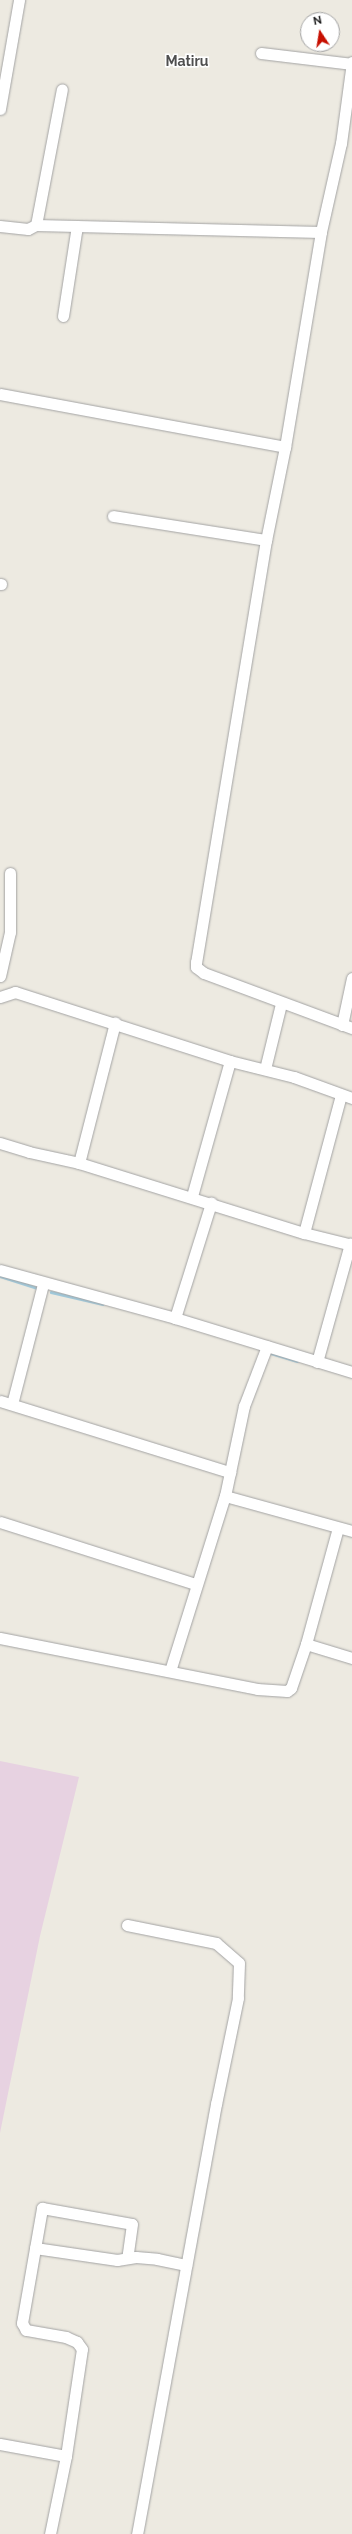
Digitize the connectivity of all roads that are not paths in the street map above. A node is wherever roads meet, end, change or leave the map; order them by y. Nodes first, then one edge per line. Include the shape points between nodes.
1 (19, 0) edge
2 (261, 52) dead end
3 (352, 63) edge
4 (62, 89) dead end
5 (0, 108) edge
6 (36, 225) junction
7 (0, 226) edge
8 (77, 226) junction
9 (321, 232) junction
10 (63, 316) dead end
11 (0, 394) edge
12 (285, 447) junction
13 (113, 516) dead end
14 (266, 540) junction
15 (10, 873) dead end
16 (0, 976) edge
17 (352, 978) edge
18 (0, 997) edge
19 (281, 1004) junction
20 (115, 1023) junction
21 (347, 1026) edge
22 (230, 1061) junction
23 (265, 1069) junction
24 (346, 1096) edge
25 (0, 1142) edge
26 (79, 1163) junction
27 (192, 1196) junction
28 (211, 1203) junction
29 (304, 1233) junction
30 (351, 1244) edge
31 (0, 1270) edge
32 (43, 1284) junction
33 (175, 1318) junction
34 (266, 1346) junction
35 (317, 1362) junction
36 (352, 1372) edge
37 (0, 1401) edge
38 (12, 1404) junction
39 (230, 1472) junction
40 (225, 1496) junction
41 (0, 1522) edge
42 (338, 1528) junction
43 (352, 1531) edge
44 (196, 1584) junction
45 (0, 1638) edge
46 (306, 1644) junction
47 (352, 1658) edge
48 (170, 1671) junction
49 (127, 1925) dead end
50 (35, 2248) junction
51 (127, 2258) junction
52 (186, 2265) junction
53 (0, 2444) edge
54 (66, 2456) junction
55 (50, 2534) edge
56 (137, 2534) edge

1 - 5 street
2 - 3 street
3 - 9 street via 341,143
4 - 6 street
6 - 7 street via 28,229
6 - 8 street
8 - 9 street
8 - 10 street
9 - 12 street
11 - 12 street
12 - 14 street
13 - 14 street
14 - 19 street via 196,967 204,973
15 - 16 street via 10,932
17 - 21 street
18 - 20 street via 15,992
19 - 21 street
19 - 23 street
20 - 22 street
20 - 26 street
22 - 23 street
22 - 27 street
23 - 24 street
24 - 29 street
25 - 26 street via 29,1152
26 - 27 street
27 - 28 street
28 - 29 street
28 - 33 street
29 - 30 street
30 - 35 street
31 - 32 street
32 - 33 street
32 - 38 street
33 - 34 street
34 - 35 street
34 - 39 street via 244,1406
35 - 36 street
37 - 38 street
38 - 39 street
39 - 40 street
40 - 42 street
40 - 44 street
41 - 44 street
42 - 43 street
42 - 46 street
44 - 48 street
45 - 48 street
46 - 47 street
46 - 48 street via 291,1688 287,1692 257,1689
49 - 52 street via 216,1942 239,1963 238,1998
50 - 51 street via 116,2260
50 - 51 street via 42,2208 132,2224
50 - 54 street via 22,2323 26,2330 66,2337 77,2342 82,2349
51 - 52 street via 157,2259
52 - 56 street
53 - 54 street
54 - 55 street

